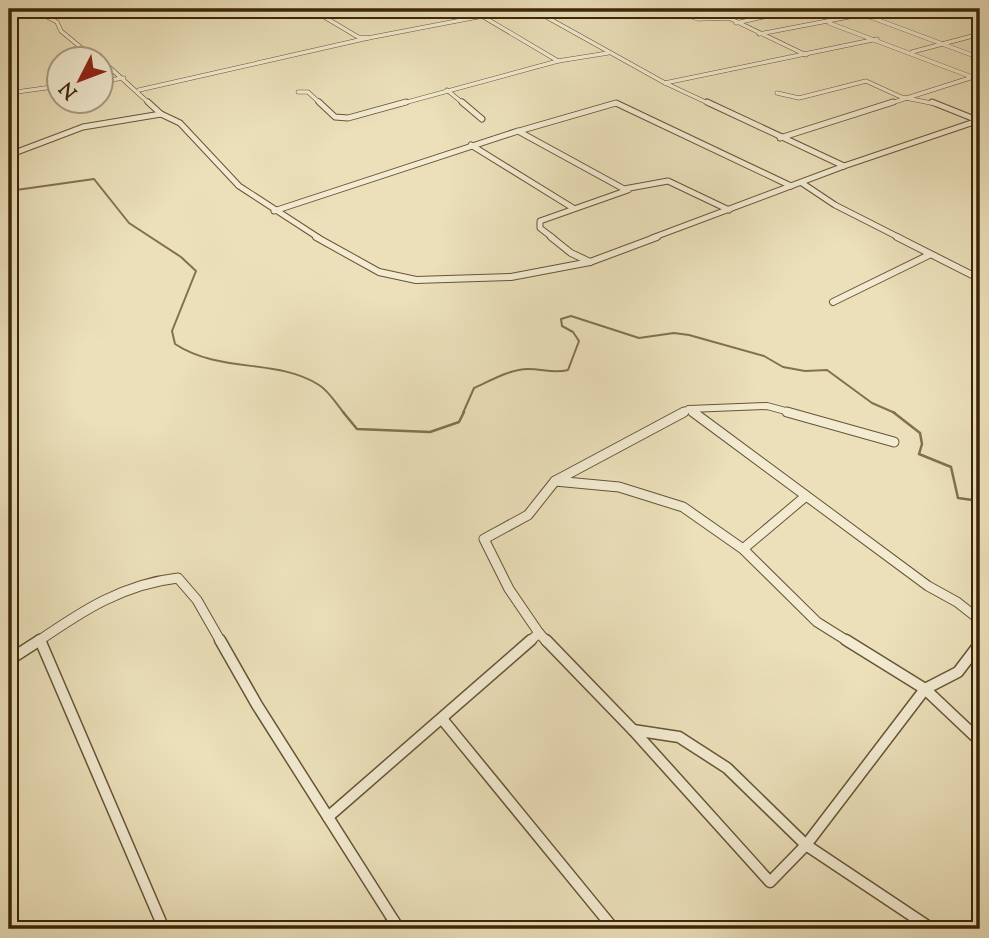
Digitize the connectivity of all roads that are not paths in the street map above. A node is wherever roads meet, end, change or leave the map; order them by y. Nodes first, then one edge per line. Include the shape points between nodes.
1 (32, 9) edge
2 (311, 9) edge
3 (519, 9) edge
4 (532, 9) edge
5 (670, 9) edge
6 (799, 9) edge
7 (849, 9) edge
8 (890, 9) edge
9 (867, 15) junction
10 (482, 16) junction
11 (736, 23) junction
12 (829, 23) junction
13 (758, 34) junction
14 (980, 34) edge
15 (368, 38) junction
16 (877, 39) junction
17 (942, 44) junction
18 (608, 52) junction
19 (912, 52) junction
20 (806, 55) junction
21 (980, 58) edge
22 (558, 61) junction
23 (973, 77) junction
24 (124, 78) junction
25 (116, 79) edge
26 (980, 79) edge
27 (665, 83) junction
28 (46, 88) edge
29 (139, 90) junction
30 (447, 90) junction
31 (298, 92) dead end
32 (9, 93) edge
33 (777, 93) dead end
34 (908, 97) junction
35 (161, 114) junction
36 (481, 119) dead end
37 (980, 120) edge
38 (518, 131) junction
39 (779, 138) junction
40 (471, 145) junction
41 (9, 155) edge
42 (844, 166) junction
43 (802, 183) junction
44 (791, 186) junction
45 (632, 189) junction
46 (573, 208) junction
47 (729, 210) junction
48 (274, 211) junction
49 (929, 254) junction
50 (590, 262) junction
51 (980, 279) edge
52 (833, 302) dead end
53 (689, 409) junction
54 (894, 442) dead end
55 (555, 481) junction
56 (806, 496) junction
57 (743, 549) junction
58 (980, 620) edge
59 (539, 633) junction
60 (40, 640) junction
61 (980, 643) edge
62 (9, 660) edge
63 (925, 689) junction
64 (443, 720) junction
65 (633, 730) junction
66 (980, 741) edge
67 (328, 817) junction
68 (806, 845) junction
69 (396, 925) edge
70 (164, 929) edge
71 (383, 929) edge
72 (614, 929) edge
73 (932, 929) edge

1 - 24 street via 57,22 61,31
2 - 15 street via 358,37
3 - 10 street
4 - 18 street
5 - 11 street via 692,18 724,17
6 - 11 street
7 - 9 street
8 - 9 street
9 - 12 street
9 - 17 street
10 - 15 street
10 - 22 street
11 - 13 street
12 - 13 street
12 - 16 street
13 - 20 street
14 - 17 street
15 - 29 street
16 - 19 street
16 - 20 street
17 - 19 street
17 - 21 street
18 - 22 street
18 - 27 street
19 - 23 street
20 - 27 street
22 - 30 street
23 - 26 street
23 - 34 street
24 - 25 street
24 - 29 street
27 - 39 street
28 - 32 street
29 - 35 street
30 - 31 street via 342,119 308,92
30 - 36 street
33 - 34 street via 799,98 866,81
34 - 37 street
34 - 39 street
35 - 41 street via 101,123
35 - 48 street via 180,123 239,186
37 - 42 street
38 - 40 street
38 - 44 street via 617,103
38 - 45 street via 624,189
39 - 42 street
40 - 46 street
40 - 48 street
42 - 43 street
43 - 44 street
43 - 49 street
44 - 47 street
45 - 46 street
45 - 47 street via 660,181 676,183
46 - 50 street via 540,221 540,228
47 - 50 street
48 - 50 street via 379,272 416,280 511,277
49 - 51 street
49 - 52 street
53 - 54 street via 766,406
53 - 55 street
53 - 56 street
55 - 57 street via 619,487 683,508
55 - 59 street via 528,515 484,539 509,589
56 - 57 street
56 - 58 street
57 - 63 street via 817,622
59 - 64 street
59 - 65 street
60 - 62 street
60 - 67 street via 123,589 154,578 178,578 197,600
60 - 70 street
61 - 63 street via 958,671
63 - 66 street
63 - 68 street
64 - 67 street
64 - 72 street
65 - 68 street via 679,737 727,768
65 - 68 street via 770,882
67 - 69 street
68 - 73 street
69 - 71 street

